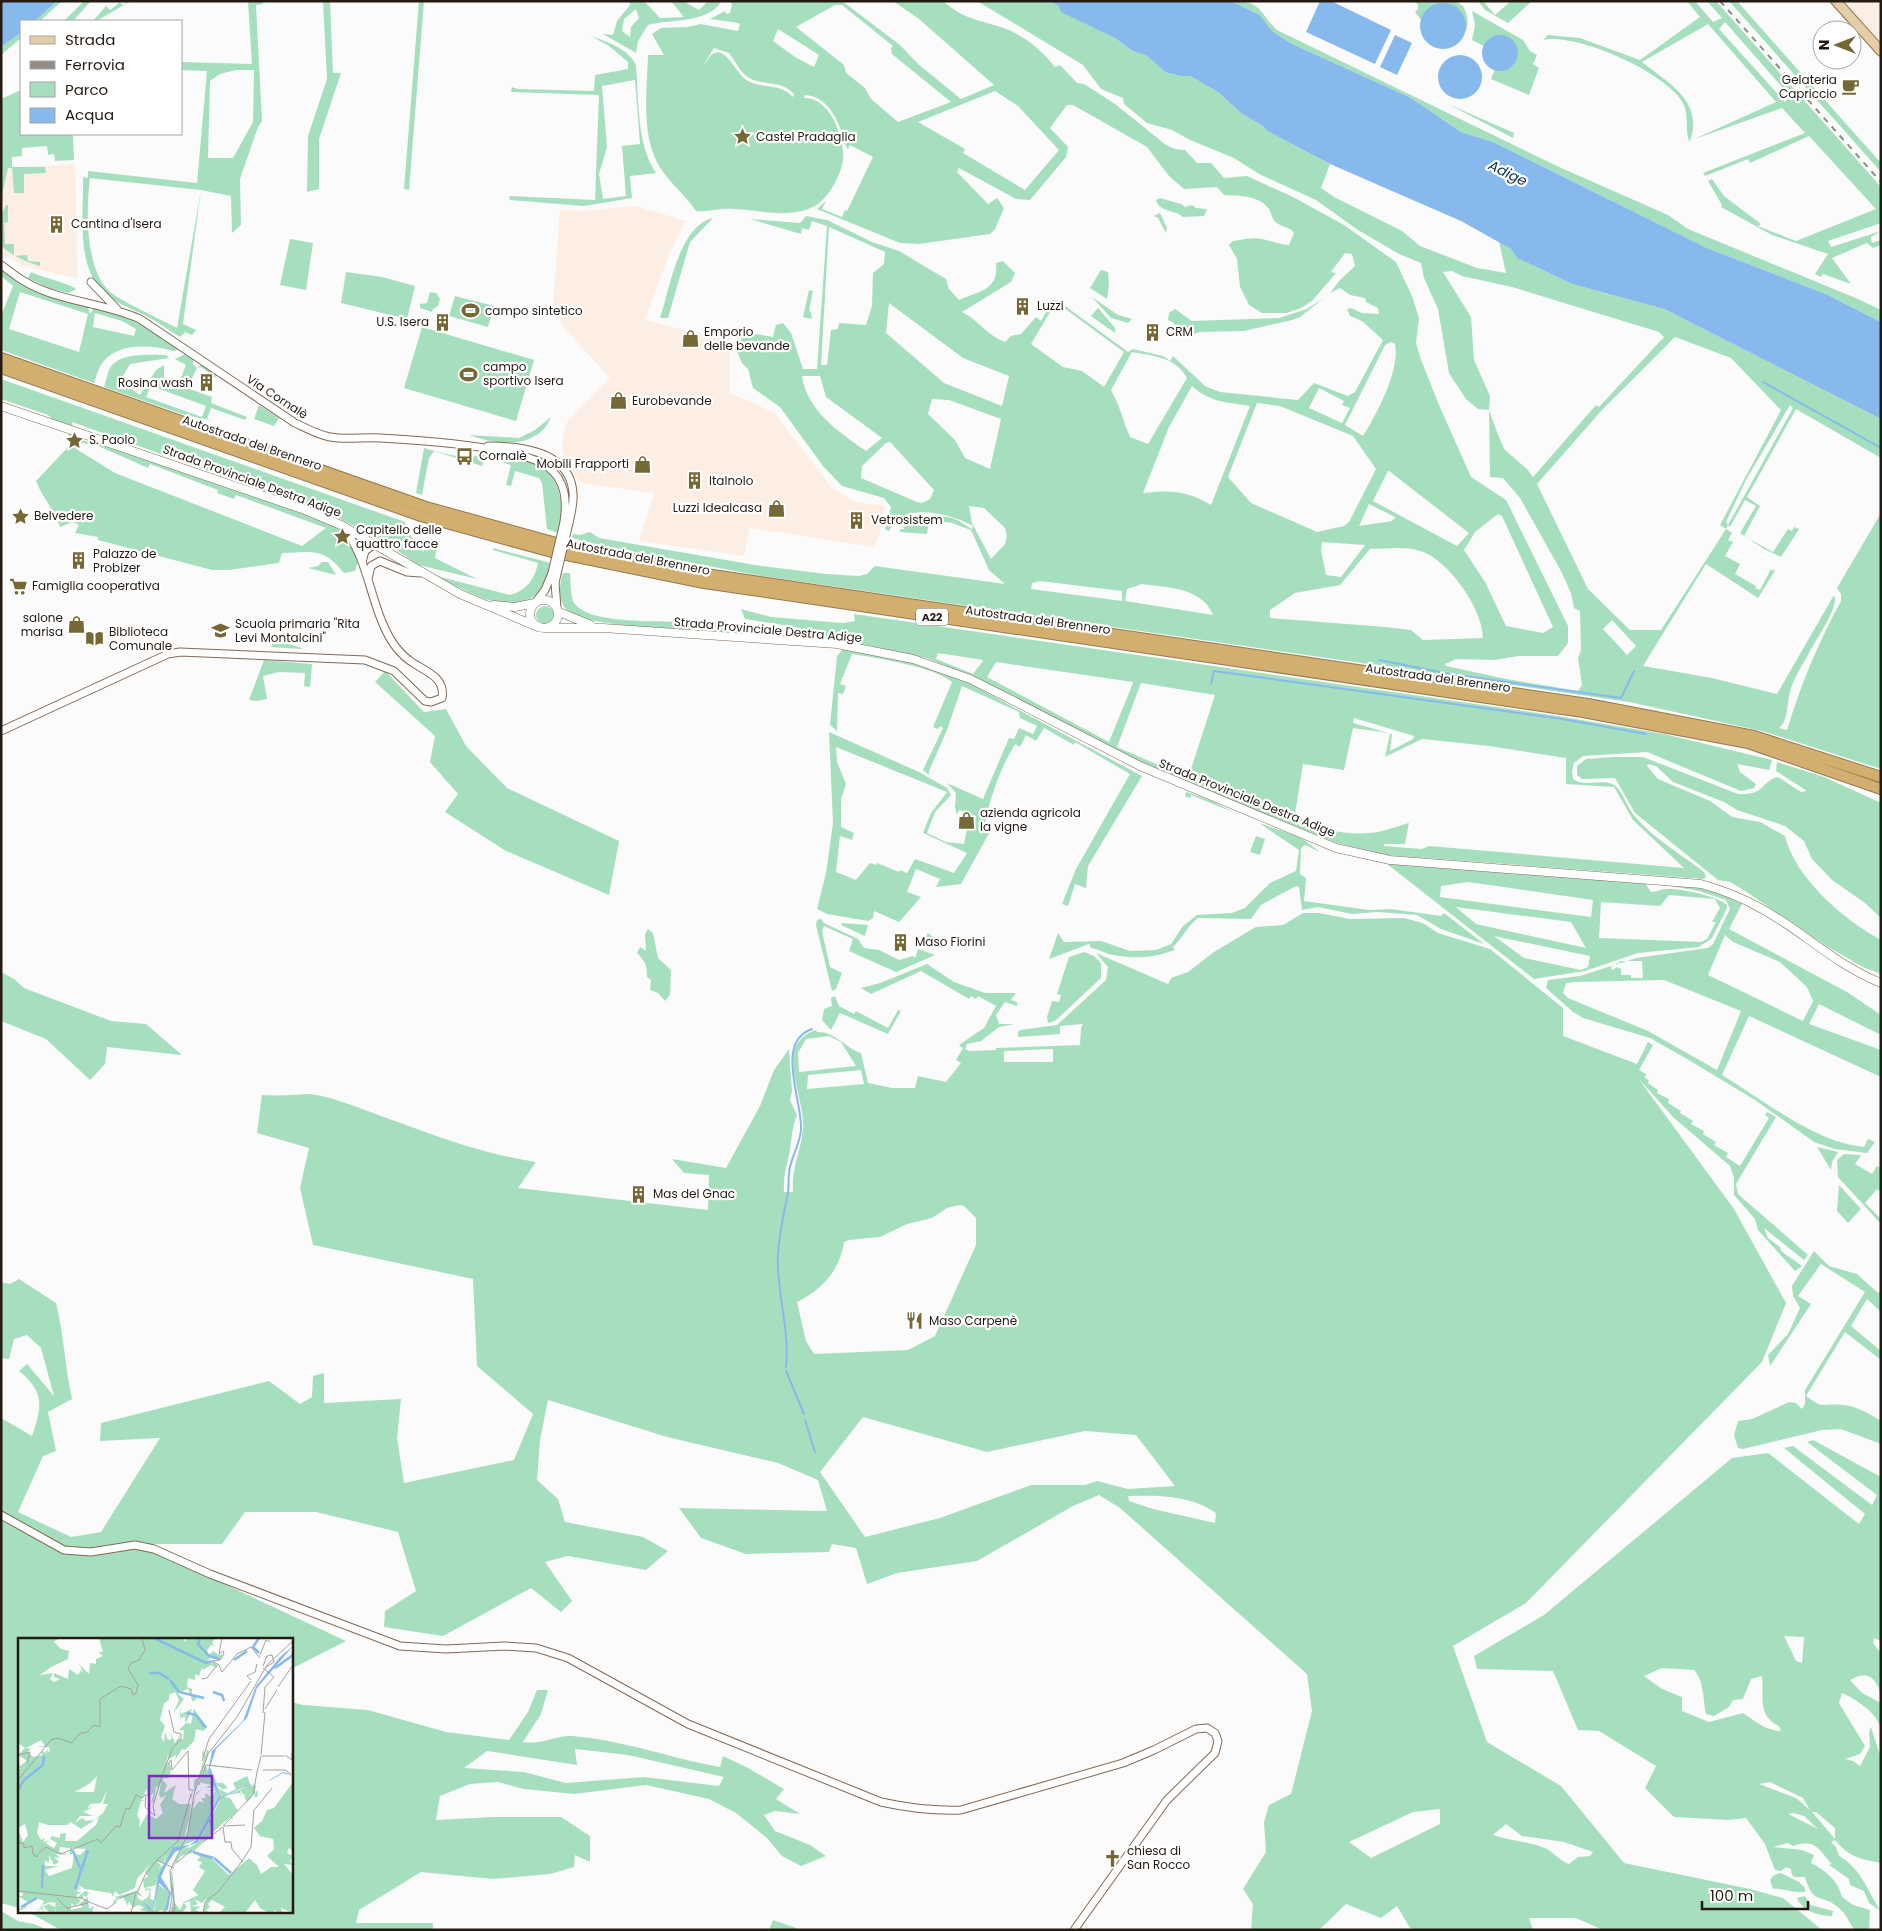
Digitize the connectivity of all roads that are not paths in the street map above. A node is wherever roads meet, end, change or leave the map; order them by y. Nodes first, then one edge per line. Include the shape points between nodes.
1 (1836, 1) edge
2 (1841, 1) edge
3 (1881, 45) edge
4 (1881, 51) edge
5 (1, 265) edge
6 (91, 282) dead end
7 (119, 311) junction
8 (1, 358) edge
9 (1, 368) edge
10 (1, 406) edge
11 (341, 525) junction
12 (375, 544) junction
13 (361, 563) junction
14 (420, 573) junction
15 (554, 573) junction
16 (368, 583) junction
17 (482, 603) junction
18 (535, 603) junction
19 (558, 610) junction
20 (541, 628) junction
21 (603, 628) junction
22 (1, 731) edge
23 (1881, 777) edge
24 (1881, 789) edge
25 (1881, 983) edge
26 (1, 1515) edge
27 (1074, 1930) edge

1 - 4 main road
2 - 3 main road
5 - 7 street via 24,282 47,291
6 - 7 street via 101,296
7 - 15 street, Via Cornalè, bridge via 140,319 311,431 330,437 465,446 521,455 548,466 560,481 566,506 566,523
8 - 23 highway, Autostrada del Brennero / A22 via 426,507 598,553 795,588 1588,704 1754,736
9 - 24 highway, Autostrada del Brennero / A22 via 421,516 552,552 704,583 1583,712 1748,743
10 - 11 main road, Strada Provinciale Destra Adige
11 - 12 main road, Strada Provinciale Destra Adige
11 - 13 street via 354,541
12 - 13 street via 365,551
12 - 14 main road, Strada Provinciale Destra Adige
13 - 16 street
14 - 16 street via 376,562 370,569
14 - 17 main road, Strada Provinciale Destra Adige
15 - 18 street
15 - 19 street
16 - 22 street via 392,641 410,661 436,676 442,684 442,698 425,702 394,671 365,660 180,652 168,654
17 - 18 main road, Strada Provinciale Destra Adige via 510,607
17 - 20 main road, Strada Provinciale Destra Adige
18 - 19 main road via 548,600
18 - 20 main road via 530,613 532,621
19 - 20 main road via 556,622
19 - 21 main road, Strada Provinciale Destra Adige via 580,622
20 - 21 main road, Strada Provinciale Destra Adige
21 - 25 main road, Strada Provinciale Destra Adige via 837,644 913,659 996,692 1140,766 1336,848 1390,860 1701,884 1722,889 1763,909 1830,956
26 - 27 street via 64,1550 91,1552 124,1545 154,1549 210,1574 400,1646 536,1648 568,1658 688,1724 881,1802 905,1808 961,1810 1123,1763 1196,1729 1207,1728 1218,1741 1215,1753 1167,1800

